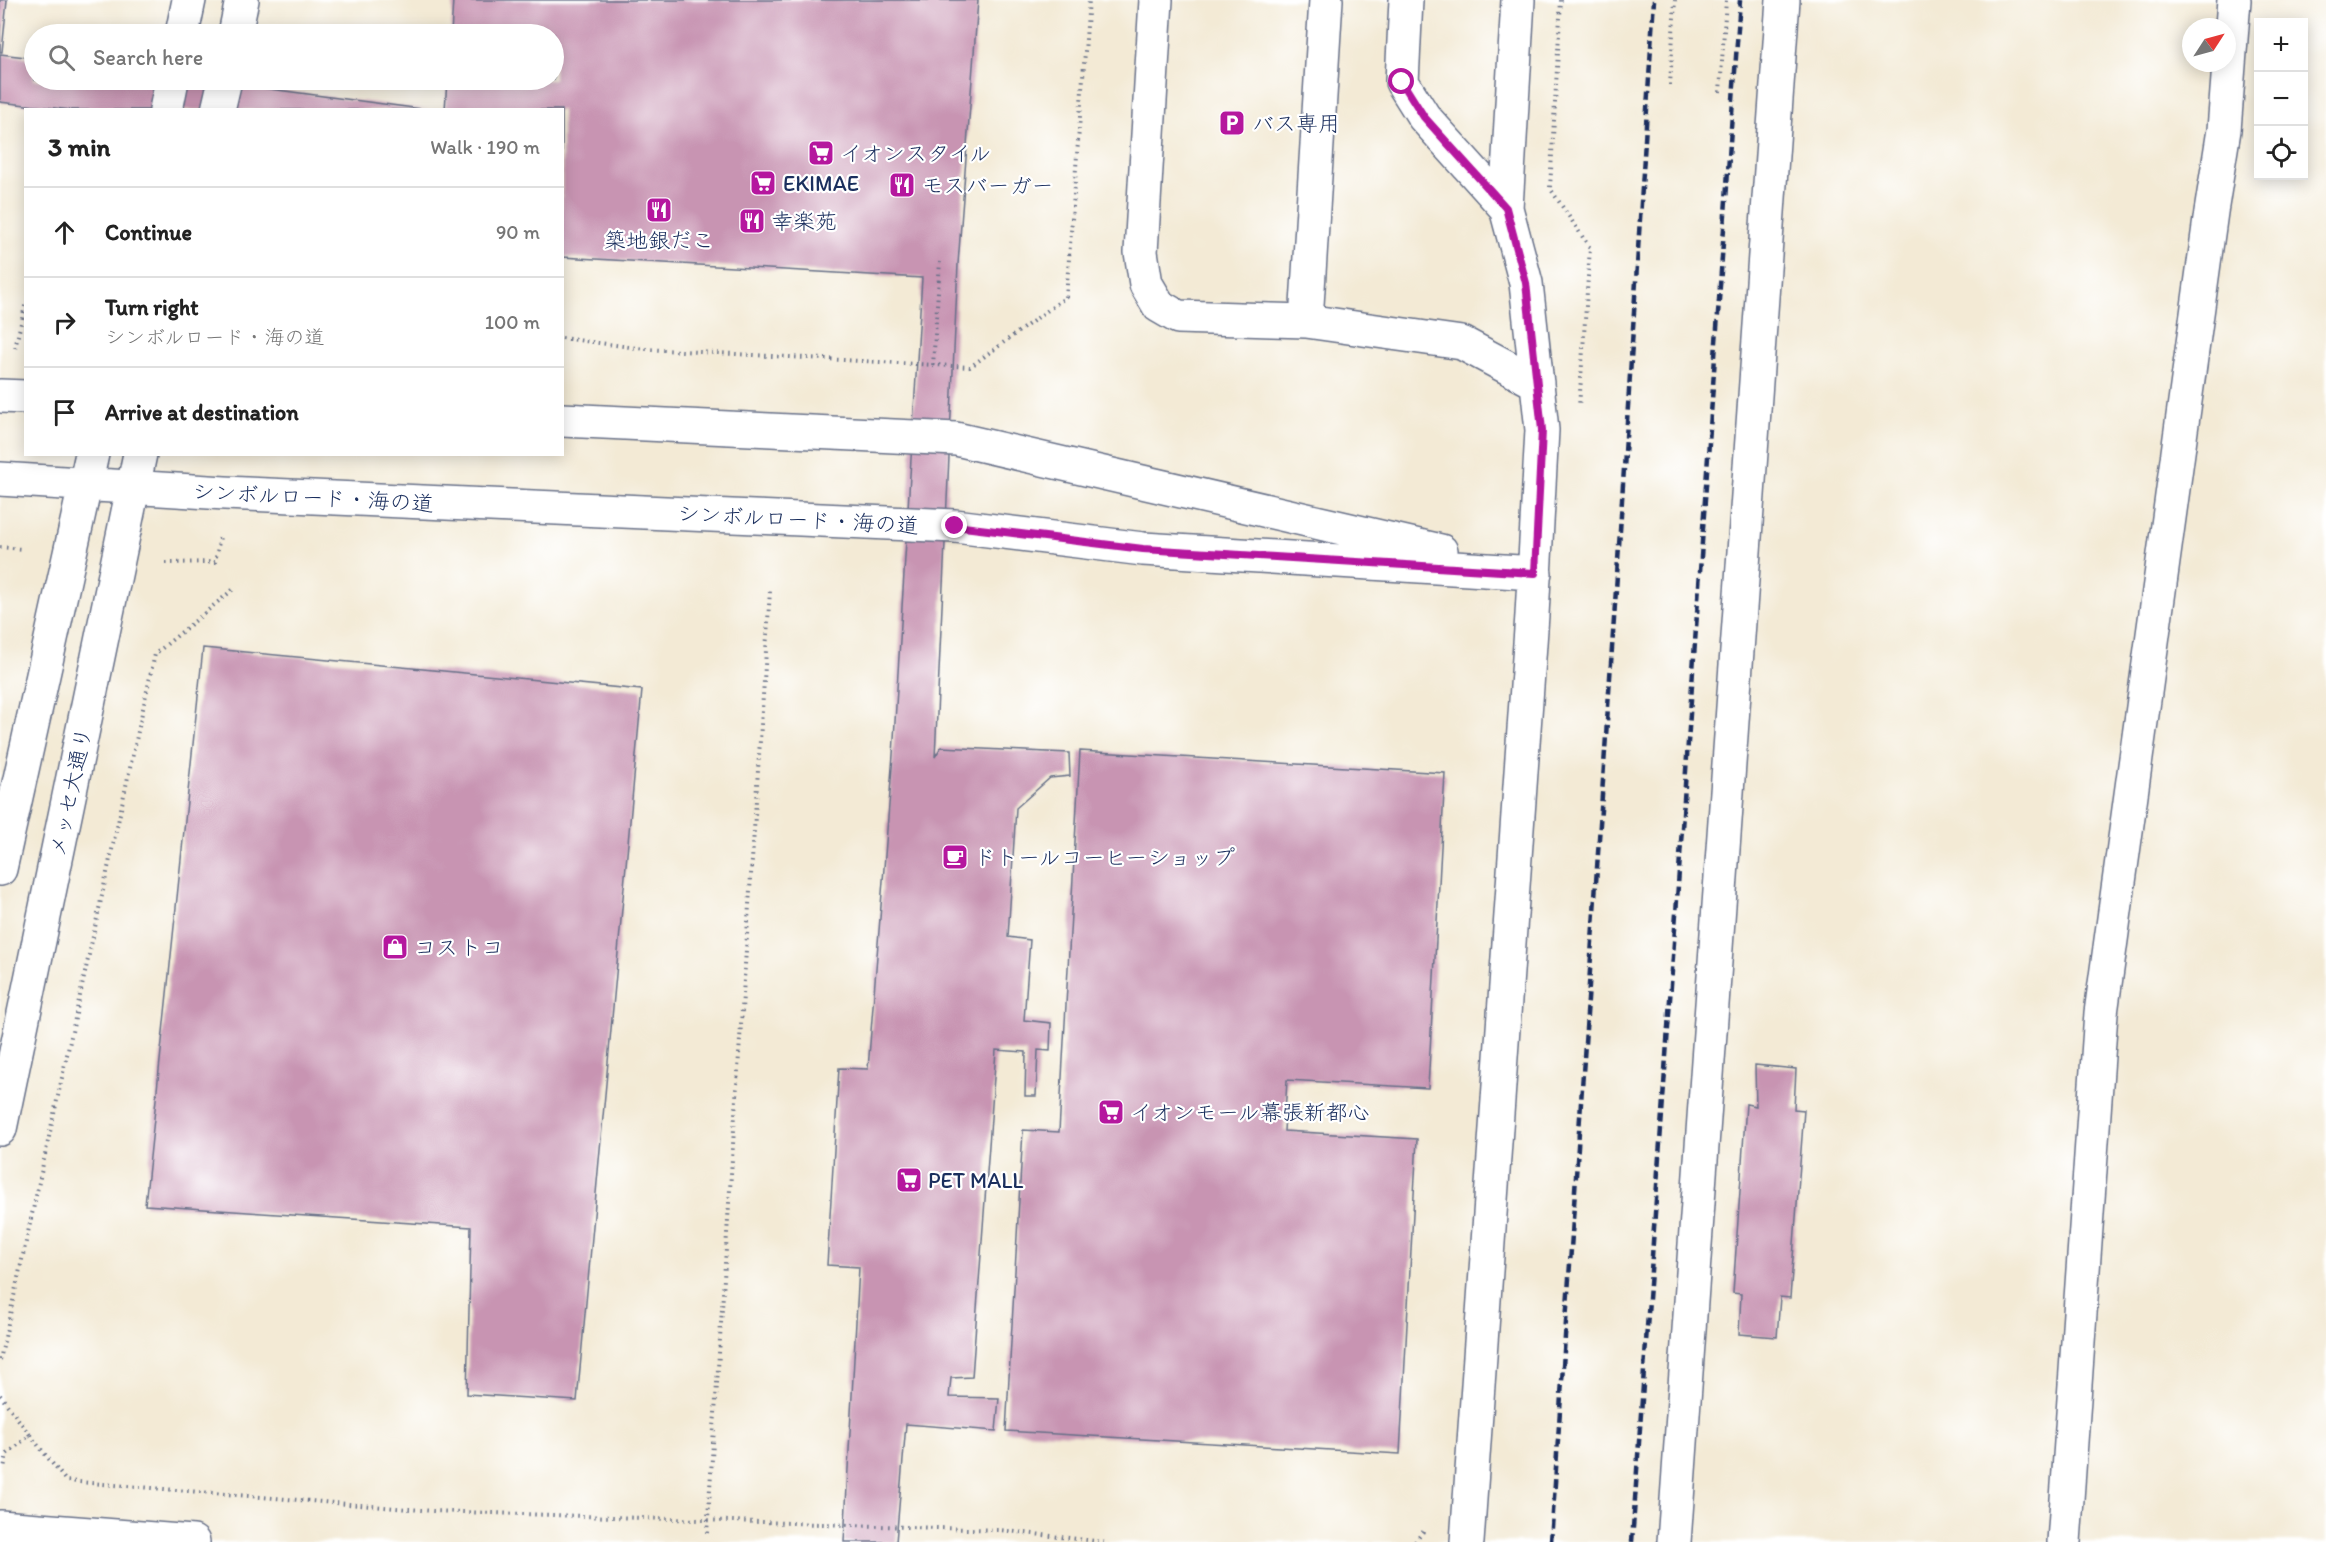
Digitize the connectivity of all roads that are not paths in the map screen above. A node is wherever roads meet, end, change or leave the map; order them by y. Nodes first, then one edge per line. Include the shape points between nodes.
1 (189, 0) edge
2 (242, 0) edge
3 (1156, 0) edge
4 (1326, 0) edge
5 (1406, 0) edge
6 (1518, 0) edge
7 (1783, 0) edge
8 (2234, 0) edge
9 (184, 24) edge
10 (237, 24) edge
11 (170, 90) edge
12 (223, 90) edge
13 (166, 108) edge
14 (218, 108) edge
15 (1506, 208) junction
16 (1306, 321) junction
17 (1537, 383) junction
18 (0, 396) edge
19 (24, 397) edge
20 (564, 420) edge
21 (140, 456) edge
22 (89, 469) edge
23 (0, 479) edge
24 (132, 487) junction
25 (1535, 573) junction
26 (0, 869) edge
27 (0, 1129) edge
28 (0, 1527) edge
29 (193, 1542) edge
30 (1467, 1542) edge
31 (1674, 1542) edge
32 (2064, 1542) edge

1 - 9 street
2 - 10 street
3 - 16 street via 1141,252 1146,284 1159,306 1178,317
4 - 16 street
5 - 15 street via 1402,82 1424,117
6 - 15 street
7 - 31 street
8 - 32 street via 2224,130 2101,1013
11 - 13 street
12 - 14 street
15 - 17 street via 1526,283
16 - 17 street via 1462,343
17 - 25 street via 1542,430
18 - 19 street
20 - 25 street via 956,439
21 - 24 street, メッセ大通り
22 - 23 street
22 - 24 street, シンボルロード・海の道
22 - 26 street
24 - 25 street, シンボルロード・海の道 via 955,526 1143,549
24 - 27 street, メッセ大通り
25 - 30 street
28 - 29 street

